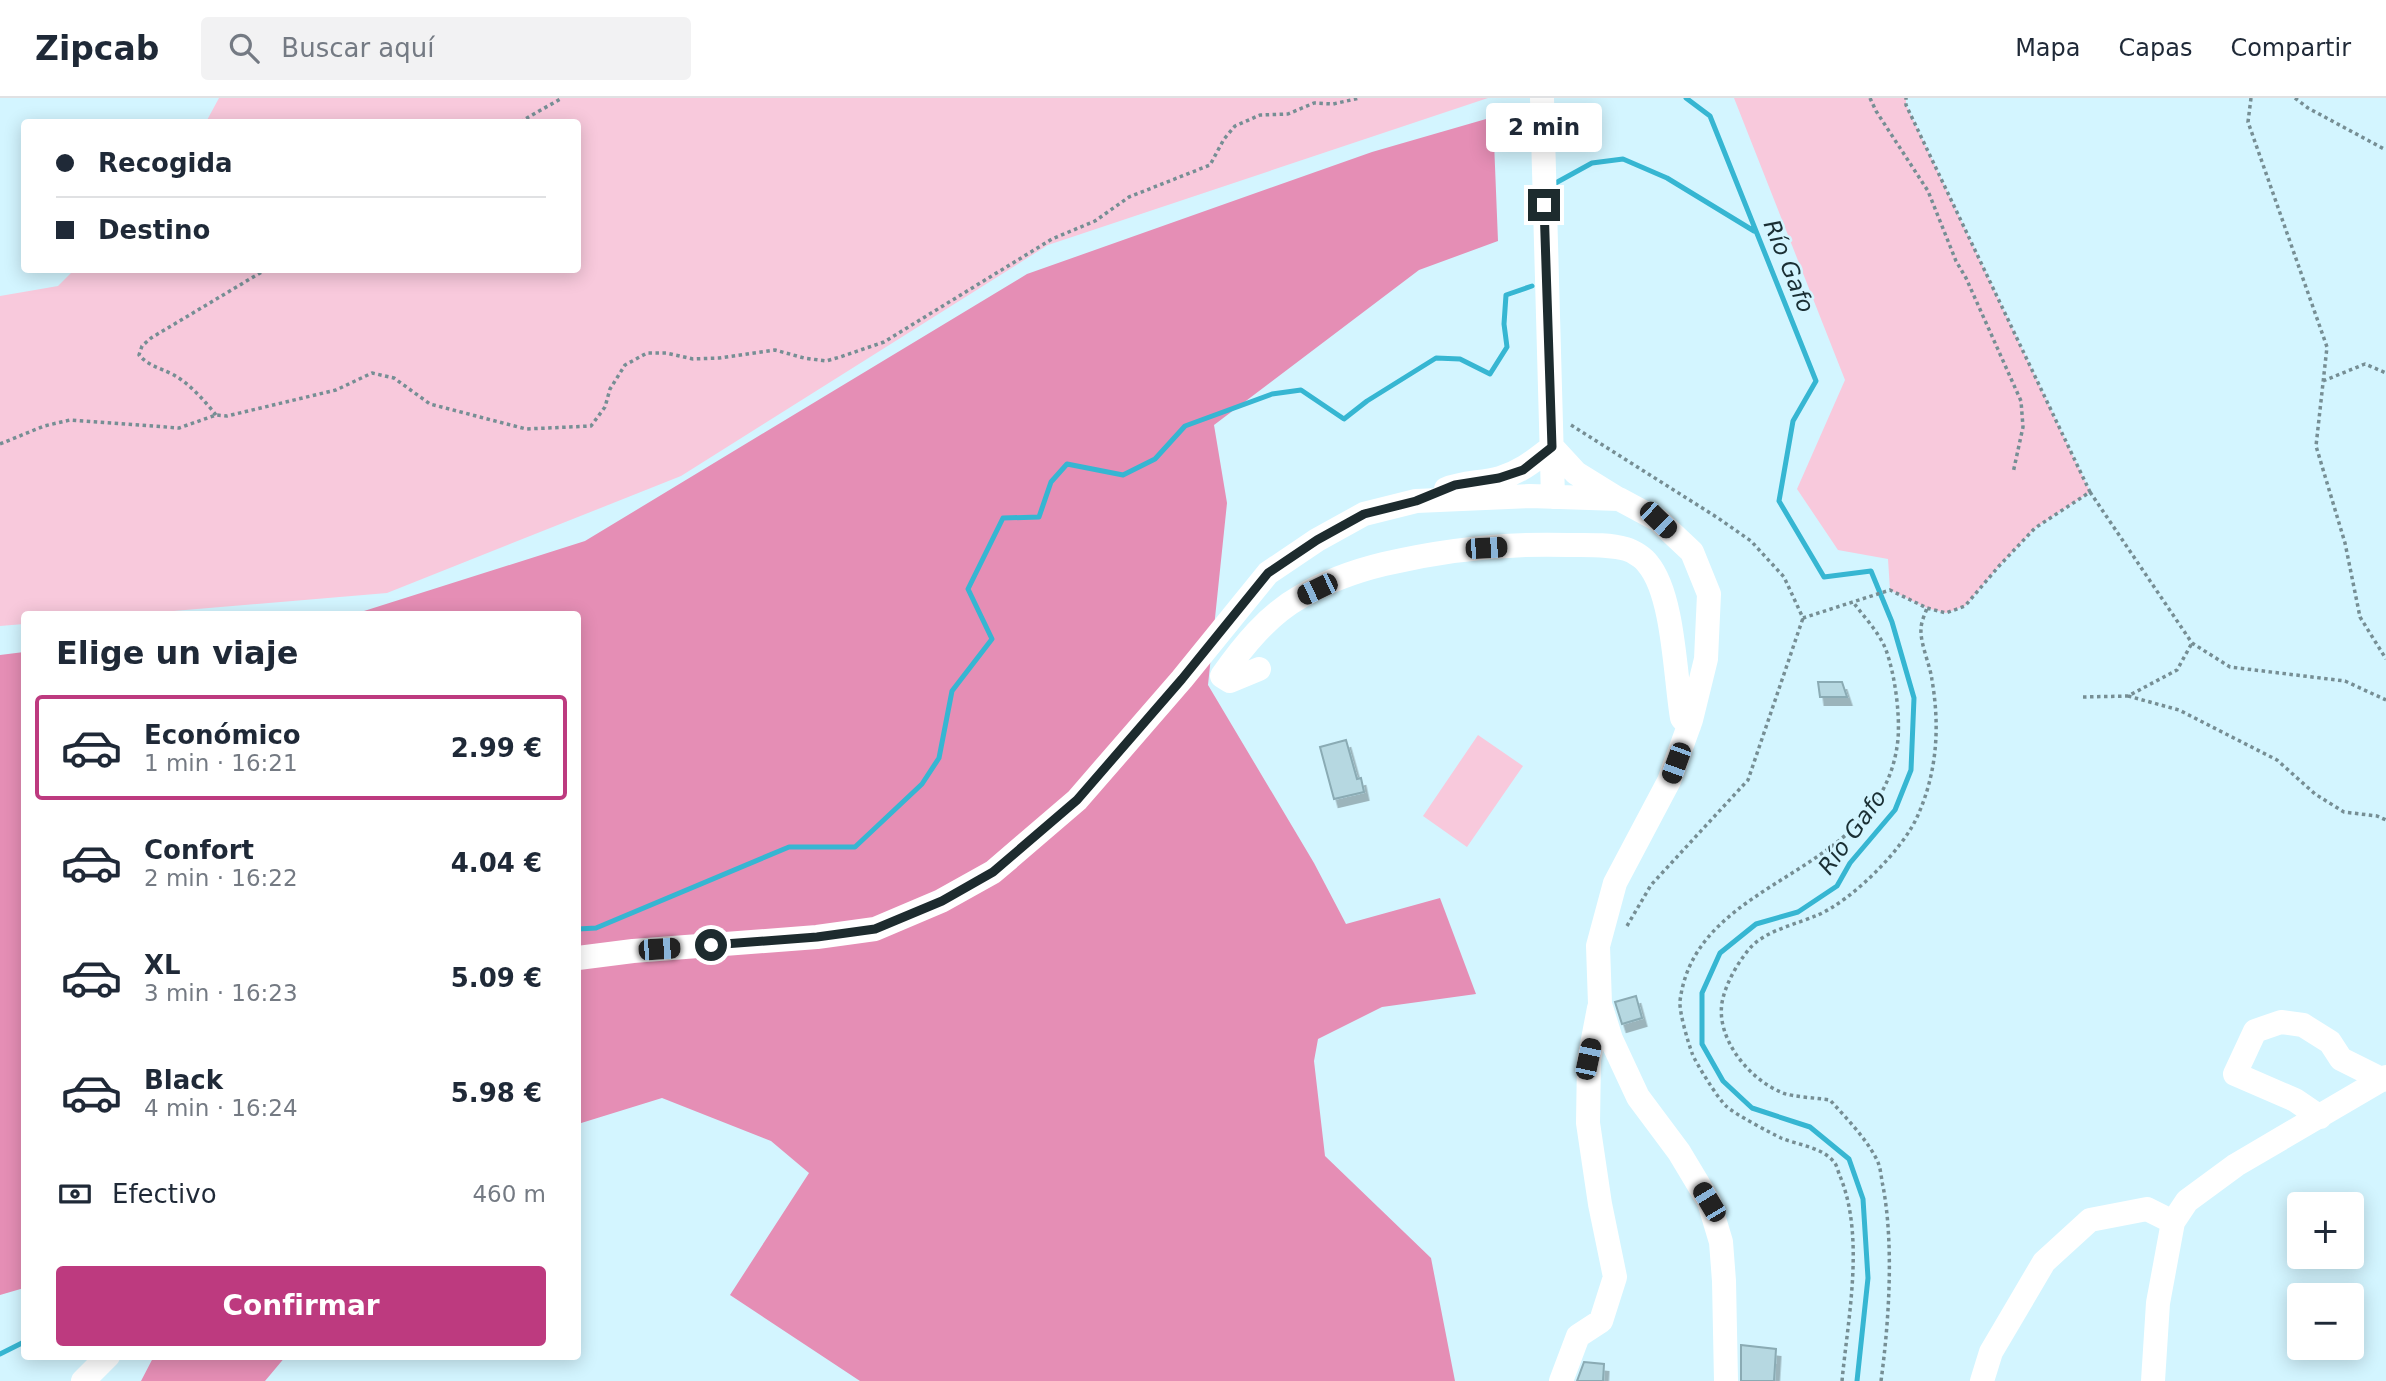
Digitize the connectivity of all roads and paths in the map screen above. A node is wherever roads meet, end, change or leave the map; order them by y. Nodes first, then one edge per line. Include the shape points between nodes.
1 (562, 98) edge
2 (1360, 98) edge
3 (1542, 98) edge
4 (1870, 98) edge
5 (1906, 98) edge
6 (2251, 98) edge
7 (2295, 98) edge
8 (525, 119) edge
9 (2386, 150) edge
10 (260, 273) edge
11 (2386, 373) edge
12 (2323, 381) junction
13 (216, 415) junction
14 (1564, 420) dead end
15 (0, 444) edge
16 (1552, 447) junction
17 (2013, 472) dead end
18 (2090, 492) junction
19 (1553, 497) junction
20 (1619, 499) junction
21 (1416, 501) junction
22 (1853, 602) junction
23 (1927, 608) junction
24 (1803, 618) junction
25 (2193, 643) junction
26 (2386, 659) edge
27 (1258, 669) dead end
28 (2128, 696) junction
29 (2083, 697) dead end
30 (2386, 700) edge
31 (1689, 726) junction
32 (2386, 820) edge
33 (1625, 929) dead end
34 (581, 958) edge
35 (1600, 1004) junction
36 (2384, 1079) edge
37 (2320, 1117) junction
38 (2173, 1222) junction
39 (104, 1360) edge
40 (83, 1381) edge
41 (1562, 1381) edge
42 (1726, 1381) edge
43 (1842, 1381) edge
44 (1881, 1381) edge
45 (1982, 1381) edge
46 (2153, 1381) edge

1 - 8 path
2 - 13 path via 1314,103 1288,114 1260,115 1235,126 1210,165 1129,197 884,342 840,358 826,361 775,350 693,359 647,354 625,365 591,426 526,429 430,404 394,378 372,373 336,390
3 - 16 street
4 - 17 path via 1928,191 2021,401 2023,427
5 - 18 path
6 - 12 path via 2248,122 2327,347
7 - 9 path
10 - 13 path via 151,338 139,355 148,365 189,386
11 - 12 path via 2365,364
12 - 26 path via 2316,446 2345,543 2360,617
13 - 15 path via 179,428 70,420
14 - 24 path via 1751,541 1784,577
16 - 19 street
16 - 20 street via 1576,473
16 - 21 street via 1523,470 1455,485
18 - 23 path via 2035,528 1965,606 1946,613
18 - 25 path
19 - 20 street
19 - 21 street
20 - 31 street via 1658,520 1692,552 1709,594 1706,659
21 - 34 street via 1364,514 1268,573 1077,800 993,872 942,901 875,929
22 - 23 path via 1890,590
22 - 24 path
22 - 43 path via 1886,650 1899,723 1896,757 1878,799 1835,846 1727,916 1709,934 1689,968 1680,1003 1692,1054 1726,1106 1834,1161 1849,1199 1853,1249
23 - 44 path via 1921,628 1933,682 1936,761 1917,817 1893,853 1847,898 1752,947 1722,999 1724,1030 1735,1054 1753,1075 1784,1094 1830,1100 1878,1162 1889,1253
24 - 33 path via 1748,780 1651,885
25 - 28 path via 2177,670
25 - 30 path via 2230,667 2345,681
27 - 31 street via 1230,681 1222,676 1258,630 1298,598 1381,565 1486,548 1549,544 1628,549 1647,562 1660,583 1682,718
28 - 29 path
28 - 32 path via 2179,710 2277,760 2315,794 2344,812
31 - 35 street via 1669,781 1615,883 1598,946
35 - 41 street via 1588,1059 1588,1123 1615,1277 1601,1321 1578,1336
35 - 42 street via 1638,1097 1709,1202 1721,1242
36 - 37 street
36 - 37 street via 2342,1059 2330,1042 2304,1025 2281,1022 2255,1031 2235,1074 2295,1100
37 - 38 street via 2236,1165 2187,1201
38 - 45 street via 2147,1209 2090,1220 2044,1262 1991,1352
38 - 46 street via 2158,1303
39 - 40 street

